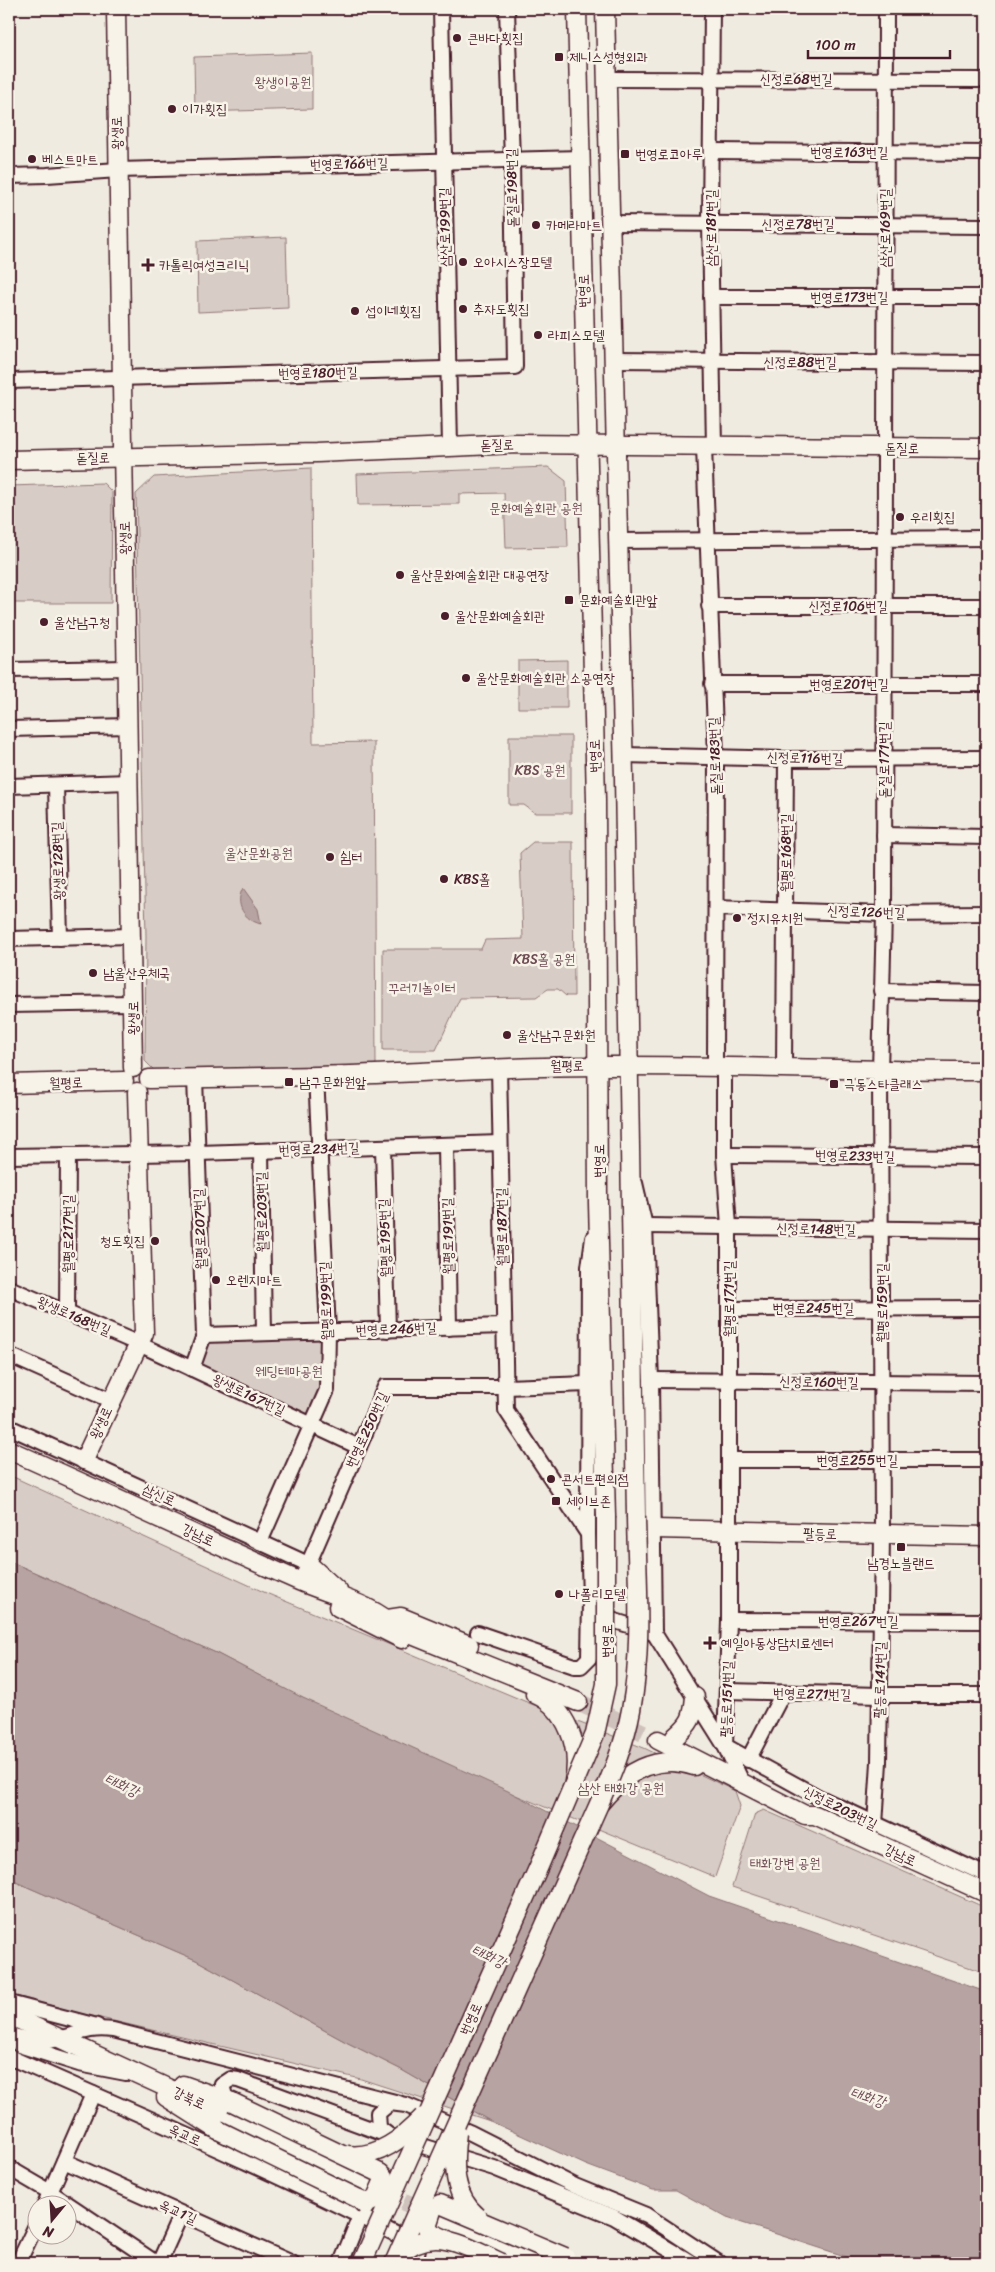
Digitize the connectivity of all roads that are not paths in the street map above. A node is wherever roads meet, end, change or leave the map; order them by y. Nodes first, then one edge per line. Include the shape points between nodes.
1 (116, 9) edge
2 (441, 9) edge
3 (507, 9) edge
4 (577, 9) edge
5 (605, 9) edge
6 (712, 9) edge
7 (886, 9) edge
8 (712, 78) junction
9 (607, 79) junction
10 (886, 79) junction
11 (986, 80) edge
12 (711, 151) junction
13 (885, 152) junction
14 (986, 153) edge
15 (581, 158) junction
16 (512, 160) junction
17 (444, 162) junction
18 (118, 170) junction
19 (9, 176) edge
20 (610, 223) junction
21 (710, 224) junction
22 (885, 225) junction
23 (986, 226) edge
24 (711, 297) junction
25 (885, 297) junction
26 (986, 297) edge
27 (613, 360) junction
28 (712, 362) junction
29 (884, 363) junction
30 (986, 363) edge
31 (515, 368) joint
32 (448, 370) junction
33 (121, 378) junction
34 (9, 381) edge
35 (450, 446) junction
36 (588, 446) junction
37 (615, 446) junction
38 (709, 447) junction
39 (884, 448) junction
40 (986, 448) edge
41 (122, 458) junction
42 (9, 460) edge
43 (590, 516) junction
44 (617, 516) junction
45 (884, 537) junction
46 (986, 538) edge
47 (707, 540) junction
48 (618, 541) junction
49 (709, 606) junction
50 (884, 606) junction
51 (986, 606) edge
52 (128, 668) junction
53 (9, 670) edge
54 (712, 684) junction
55 (884, 684) junction
56 (986, 684) edge
57 (128, 726) junction
58 (9, 729) edge
59 (623, 755) junction
60 (716, 756) junction
61 (884, 758) junction
62 (986, 758) edge
63 (786, 759) junction
64 (129, 782) junction
65 (56, 785) junction
66 (9, 786) edge
67 (884, 835) junction
68 (986, 837) edge
69 (716, 908) junction
70 (786, 909) junction
71 (986, 913) edge
72 (884, 914) junction
73 (132, 936) junction
74 (60, 938) junction
75 (9, 940) edge
76 (881, 991) junction
77 (986, 993) edge
78 (133, 1003) junction
79 (9, 1005) edge
80 (628, 1006) junction
81 (598, 1007) junction
82 (599, 1066) junction
83 (629, 1066) junction
84 (720, 1066) junction
85 (499, 1068) junction
86 (784, 1068) junction
87 (986, 1070) edge
88 (880, 1071) junction
89 (316, 1075) junction
90 (196, 1078) junction
91 (131, 1080) junction
92 (9, 1084) edge
93 (500, 1143) junction
94 (446, 1145) junction
95 (383, 1147) junction
96 (319, 1149) junction
97 (261, 1151) junction
98 (198, 1153) junction
99 (138, 1154) junction
100 (68, 1155) junction
101 (724, 1155) junction
102 (9, 1156) edge
103 (881, 1156) junction
104 (986, 1156) edge
105 (630, 1160) junction
106 (598, 1203) junction
107 (645, 1226) junction
108 (729, 1226) junction
109 (881, 1230) junction
110 (986, 1230) edge
111 (9, 1288) edge
112 (882, 1308) junction
113 (986, 1308) edge
114 (729, 1309) junction
115 (67, 1313) junction
116 (504, 1326) junction
117 (449, 1328) junction
118 (388, 1330) junction
119 (328, 1332) junction
120 (264, 1333) junction
121 (204, 1335) junction
122 (138, 1344) junction
123 (9, 1355) edge
124 (192, 1369) junction
125 (651, 1380) junction
126 (728, 1382) junction
127 (882, 1383) junction
128 (986, 1383) edge
129 (588, 1384) junction
130 (506, 1387) junction
131 (112, 1401) junction
132 (312, 1425) junction
133 (9, 1426) edge
134 (359, 1447) junction
135 (9, 1450) edge
136 (84, 1460) junction
137 (729, 1460) junction
138 (986, 1460) edge
139 (882, 1461) junction
140 (654, 1529) junction
141 (729, 1532) junction
142 (588, 1534) junction
143 (882, 1535) junction
144 (986, 1536) edge
145 (260, 1542) junction
146 (308, 1564) junction
147 (300, 1582) junction
148 (590, 1597) junction
149 (361, 1606) junction
150 (729, 1620) junction
151 (881, 1621) junction
152 (986, 1621) edge
153 (478, 1633) dead end
154 (654, 1633) junction
155 (727, 1691) junction
156 (783, 1693) junction
157 (880, 1695) junction
158 (986, 1695) edge
159 (581, 1698) tunnel mouth
160 (695, 1698) junction
161 (725, 1746) junction
162 (746, 1779) junction
163 (572, 1790) junction
164 (599, 1804) junction
165 (815, 1815) junction
166 (875, 1825) junction
167 (986, 1875) edge
168 (986, 1894) edge
169 (10, 2012) edge
170 (113, 2030) junction
171 (78, 2032) junction
172 (9, 2035) edge
173 (60, 2038) junction
174 (9, 2042) edge
175 (9, 2057) edge
176 (141, 2076) junction
177 (93, 2094) junction
178 (232, 2102) junction
179 (406, 2105) junction
180 (432, 2105) junction
181 (460, 2117) junction
182 (390, 2136) junction
183 (339, 2153) junction
184 (64, 2161) junction
185 (9, 2168) edge
186 (43, 2194) edge
187 (50, 2194) edge
188 (362, 2199) junction
189 (181, 2214) junction
190 (78, 2216) edge
191 (443, 2220) tunnel mouth
192 (482, 2221) junction
193 (448, 2240) junction
194 (28, 2242) edge
195 (370, 2244) junction
196 (396, 2260) edge
197 (570, 2260) edge
198 (18, 2263) edge
199 (158, 2263) edge
200 (292, 2263) edge
201 (341, 2263) edge
202 (362, 2263) edge
203 (415, 2263) edge
204 (502, 2263) edge
205 (538, 2263) edge
206 (692, 2263) edge
207 (719, 2263) edge

1 - 18 main road, 왕생로
2 - 17 street, 삼산로199번길
3 - 16 street, 돋질로198번길
4 - 15 main road, 번영로
5 - 9 main road, 번영로
6 - 8 street, 삼산로181번길
7 - 10 street, 삼산로169번길
8 - 9 street, 신정로68번길
8 - 10 street, 신정로68번길
8 - 12 street, 삼산로181번길
9 - 20 main road, 번영로
10 - 11 street, 신정로68번길
10 - 13 street, 삼산로169번길
12 - 13 street, 번영로163번길
12 - 21 street, 삼산로181번길
13 - 14 street, 번영로163번길
13 - 22 street, 삼산로169번길
15 - 16 street, 번영로166번길
15 - 36 main road, 번영로
16 - 17 street, 번영로166번길
16 - 31 street, 돋질로198번길
17 - 18 street, 번영로166번길
17 - 32 street, 삼산로199번길
18 - 19 street, 번영로166번길
18 - 33 main road, 왕생로
20 - 21 street, 신정로78번길
20 - 27 main road, 번영로
21 - 22 street, 신정로78번길
21 - 24 street, 삼산로181번길
22 - 23 street, 신정로78번길
22 - 25 street, 삼산로169번길
24 - 25 street, 번영로173번길
24 - 28 street, 삼산로181번길
25 - 26 street, 번영로173번길
25 - 29 street, 삼산로169번길
27 - 28 street, 신정로88번길
27 - 37 main road, 번영로
28 - 29 street, 신정로88번길
28 - 38 street, 삼산로181번길
29 - 30 street, 신정로88번길
29 - 39 street, 삼산로169번길
31 - 32 street, 번영로180번길
32 - 33 street, 번영로180번길
32 - 35 street, 삼산로199번길
33 - 34 street, 번영로180번길
33 - 41 main road, 왕생로
35 - 36 main road, 돋질로
35 - 41 main road, 돋질로
36 - 37 main road, 돋질로
36 - 43 main road, 번영로
37 - 38 main road, 돋질로
37 - 44 main road, 번영로
38 - 39 main road, 돋질로
38 - 47 street, 돋질로183번길
39 - 40 main road, 돋질로
39 - 45 street, 돋질로171번길
41 - 42 main road, 돋질로
41 - 52 main road, 왕생로
43 - 44 main road via 603,504 614,510
43 - 81 main road, 번영로
44 - 48 main road, 번영로
45 - 46 street
45 - 47 street
45 - 50 street, 돋질로171번길
47 - 48 street
47 - 49 street, 돋질로183번길
48 - 59 main road, 번영로
49 - 50 street, 신정로106번길
49 - 54 street, 돋질로183번길
50 - 51 street, 신정로106번길
50 - 55 street, 돋질로171번길
52 - 53 street
52 - 57 main road, 왕생로
54 - 55 street, 번영로201번길
54 - 60 street, 돋질로183번길
55 - 56 street, 번영로201번길
55 - 61 street, 돋질로171번길
57 - 58 street
57 - 64 main road, 왕생로
59 - 60 street, 신정로116번길
59 - 80 main road, 번영로
60 - 63 street, 신정로116번길
60 - 69 street, 돋질로183번길
61 - 62 street, 신정로116번길
61 - 63 street, 신정로116번길
61 - 67 street, 돋질로171번길
63 - 70 street, 월평로168번길
64 - 65 street
64 - 73 main road, 왕생로
65 - 66 street
65 - 74 street, 왕생로128번길
67 - 68 street
67 - 72 street, 돋질로171번길
69 - 70 street, 신정로126번길
69 - 84 street, 돋질로183번길
70 - 72 street, 신정로126번길
70 - 86 street, 월평로168번길
71 - 72 street, 신정로126번길
72 - 76 street, 돋질로171번길
73 - 74 street
73 - 78 main road, 왕생로
74 - 75 street
76 - 77 street
76 - 88 street, 돋질로171번길
78 - 79 street
78 - 91 main road, 왕생로
80 - 81 main road via 613,1018 606,1016
80 - 83 main road, 번영로
81 - 82 main road, 번영로
82 - 83 main road, 월평로
82 - 85 main road, 월평로
82 - 106 main road, 번영로
83 - 84 main road, 월평로
83 - 105 main road, 번영로
84 - 86 main road, 월평로
84 - 101 street, 월평로171번길
85 - 89 main road, 월평로
85 - 93 street, 월평로187번길
86 - 88 main road, 월평로
87 - 88 main road, 월평로
88 - 103 street, 월평로159번길
89 - 90 main road, 월평로
89 - 96 street, 월평로199번길
90 - 91 main road, 월평로 via 149,1079 143,1069
90 - 98 street, 월평로207번길
91 - 92 main road, 월평로
91 - 99 main road, 왕생로
93 - 94 street, 번영로234번길
93 - 116 street, 월평로187번길
94 - 95 street, 번영로234번길
94 - 117 street, 월평로191번길
95 - 96 street, 번영로234번길
95 - 118 street, 월평로195번길
96 - 97 street, 번영로234번길
96 - 119 street, 월평로199번길
97 - 98 street, 번영로234번길
97 - 120 street, 월평로203번길
98 - 99 street, 번영로234번길
98 - 121 street, 월평로207번길
99 - 100 street, 번영로234번길
99 - 122 main road, 왕생로 via 144,1333
100 - 102 street, 번영로234번길
100 - 115 street, 월평로217번길
101 - 103 street, 번영로233번길
101 - 108 street, 월평로171번길
103 - 104 street, 번영로233번길
103 - 109 street, 월평로159번길
105 - 107 street
105 - 164 main road, 번영로, bridge via 638,1622 634,1689 624,1737
106 - 129 street via 589,1267
106 - 163 main road, 번영로, bridge via 607,1658 604,1700 595,1734
107 - 108 street, 신정로148번길
107 - 125 street
108 - 109 street, 신정로148번길
108 - 114 street, 월평로171번길
109 - 110 street, 신정로148번길
109 - 112 street, 월평로159번길
111 - 115 street, 왕생로168번길
112 - 113 street, 번영로245번길
112 - 114 street, 번영로245번길
112 - 127 street, 월평로159번길
114 - 126 street, 월평로171번길
115 - 122 street, 왕생로168번길
116 - 117 street, 번영로246번길
116 - 130 street, 월평로187번길
117 - 118 street, 번영로246번길
118 - 119 street, 번영로246번길
119 - 120 street, 번영로246번길
119 - 132 street, 월평로199번길 via 327,1390
120 - 121 street, 번영로246번길
121 - 124 street
122 - 124 street, 왕생로167번길
122 - 131 main road, 왕생로
123 - 131 street
124 - 132 street, 왕생로167번길
125 - 126 street, 신정로160번길
125 - 140 street
126 - 127 street, 신정로160번길
126 - 137 street, 월평로171번길
127 - 128 street, 신정로160번길
127 - 139 street, 월평로159번길
129 - 130 street, 번영로250번길
129 - 142 street
130 - 134 street, 번영로250번길 via 386,1387
130 - 142 street via 506,1410
131 - 136 main road, 왕생로
132 - 134 street, 왕생로167번길
132 - 145 street, 월평로199번길
133 - 136 street, 삼신로
134 - 146 street, 번영로250번길
135 - 147 main road, 강남로
136 - 145 street, 삼신로
137 - 139 street, 번영로255번길
137 - 141 street, 월평로171번길
138 - 139 street, 번영로255번길
139 - 143 street, 월평로159번길
140 - 141 main road, 팔등로
140 - 154 street
141 - 143 main road, 팔등로
141 - 150 street, 팔등로151번길
142 - 148 street
143 - 144 main road, 팔등로
143 - 151 street, 팔등로141번길
145 - 146 street, 삼신로
146 - 147 street, 번영로250번길
146 - 149 main road via 330,1586
147 - 149 main road, 강남로
147 - 163 main road, bridge via 390,1634 545,1698 558,1709 571,1735 576,1765
148 - 153 street via 589,1658 580,1666
148 - 154 street via 592,1608 599,1616
149 - 159 main road, 강남로 via 388,1619 401,1617
150 - 151 street, 번영로267번길
150 - 155 street, 팔등로151번길
151 - 152 street, 번영로267번길
151 - 157 street, 팔등로141번길
154 - 160 street
155 - 156 street, 번영로271번길
155 - 161 street, 팔등로151번길
156 - 157 street, 번영로271번길
156 - 162 street
157 - 158 street, 번영로271번길
157 - 166 street, 팔등로141번길
160 - 161 street
160 - 162 main road, 강남로 via 688,1726 665,1736
161 - 162 street
162 - 164 main road via 730,1784 692,1765 662,1761 638,1770
162 - 165 main road, 강남로 via 805,1815
162 - 165 main road, 강남로 via 810,1806
162 - 166 street, 신정로203번길
163 - 180 main road, 번영로, bridge
164 - 181 main road, 번영로, bridge
165 - 168 main road, 강남로
166 - 167 street, 신정로203번길
169 - 170 street
169 - 171 street via 41,2026
169 - 173 main road, 강북로
170 - 171 street via 99,2028
170 - 179 street
171 - 173 street
171 - 182 street via 222,2066
172 - 173 street via 38,2041
173 - 176 main road, 강북로
174 - 176 street via 79,2064
175 - 177 street, 옥교로
176 - 178 main road via 187,2086
176 - 188 main road, 강북로
176 - 188 main road, bridge via 218,2130
177 - 184 street
177 - 188 street, 옥교로 via 266,2171
178 - 182 street via 225,2096 222,2086 231,2079
178 - 183 main road, bridge
179 - 182 street via 390,2103 378,2113 378,2128
179 - 207 street via 479,2136 575,2186 646,2215
180 - 183 main road, bridge via 406,2133 388,2146 359,2156
180 - 195 main road, 번영로, bridge
181 - 192 main road, bridge via 455,2162 457,2182 464,2201
181 - 196 main road, 번영로, bridge
182 - 206 street via 494,2168 614,2217
183 - 188 main road, bridge via 383,2176 374,2200 368,2203
184 - 187 street
184 - 189 street, 옥교1길
185 - 186 street
188 - 195 main road, bridge via 371,2218
188 - 201 street
188 - 203 street, 옥교로 via 415,2244 418,2249
189 - 199 street
189 - 200 street, 옥교1길
190 - 199 street
191 - 205 main road
192 - 193 main road, bridge via 444,2204 436,2205 427,2226 432,2233
192 - 197 main road, bridge
193 - 196 main road, bridge via 425,2239 410,2245
193 - 204 main road, bridge
194 - 198 street
195 - 202 main road, 번영로, bridge

